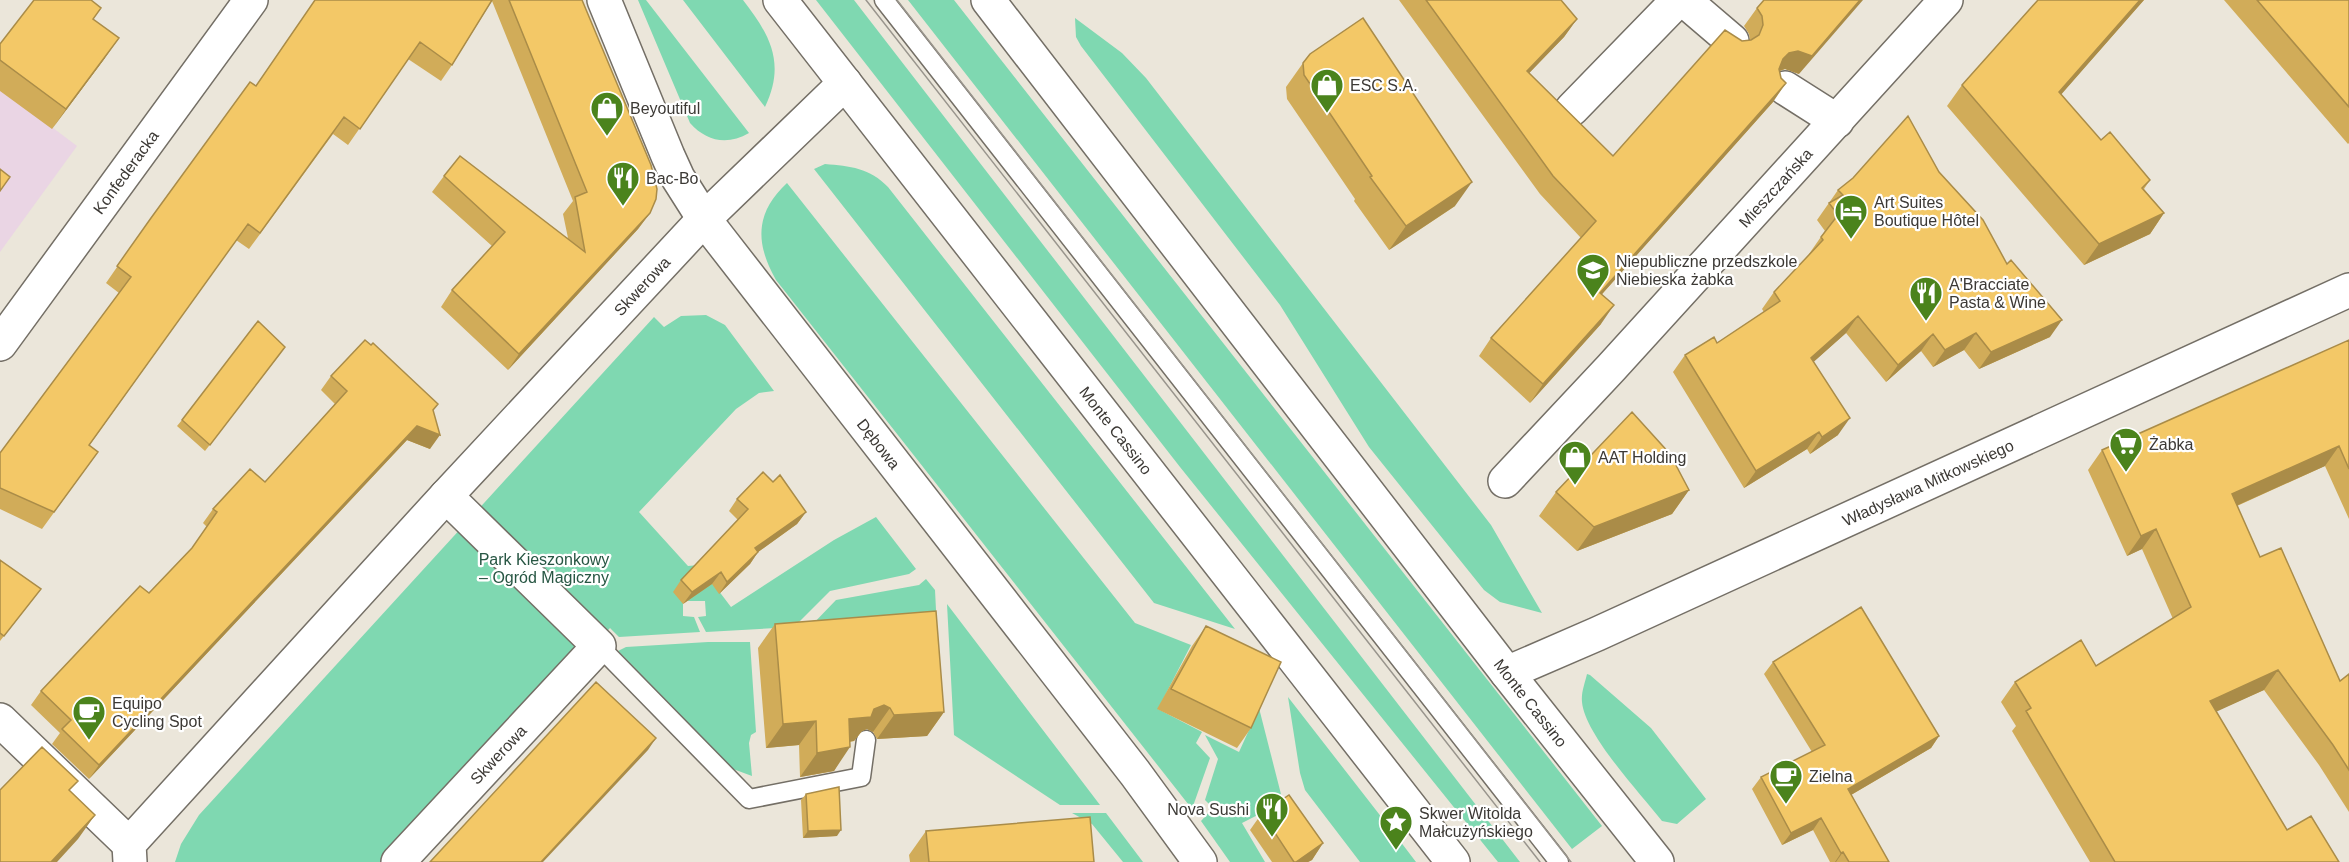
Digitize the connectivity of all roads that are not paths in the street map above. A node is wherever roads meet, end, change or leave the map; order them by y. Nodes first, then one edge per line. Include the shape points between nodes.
1 (251, 0) edge
2 (604, 0) edge
3 (780, 0) edge
4 (884, 0) edge
5 (988, 0) edge
6 (1678, 0) edge
7 (1684, 0) edge
8 (1946, 0) edge
9 (1732, 41) edge
10 (845, 83) junction
11 (1785, 88) edge
12 (1572, 109) dead end
13 (1837, 121) junction
14 (704, 219) junction
15 (2349, 290) edge
16 (0, 344) edge
17 (1505, 481) dead end
18 (446, 496) junction
19 (599, 646) junction
20 (1507, 673) junction
21 (0, 720) edge
22 (867, 740) edge
23 (130, 853) edge
24 (398, 862) edge
25 (1200, 862) edge
26 (1453, 862) edge
27 (1559, 862) edge
28 (1657, 862) edge

1 - 16 street, Konfederacka
2 - 14 street, Dębowa via 671,163
3 - 10 street, Monte Cassino
4 - 27 lane
5 - 20 street, Monte Cassino
6 - 12 street
7 - 9 street
8 - 13 street, Mieszczańska
10 - 14 street, Skwerowa
10 - 26 street, Monte Cassino
11 - 13 street
13 - 17 street, Mieszczańska
14 - 18 street, Skwerowa
14 - 25 street, Dębowa
15 - 20 street, Władysława Mitkowskiego
18 - 19 street
18 - 23 street, Skwerowa
19 - 22 lane via 749,799 861,777
19 - 24 street, Skwerowa
20 - 28 street, Monte Cassino
21 - 23 street

